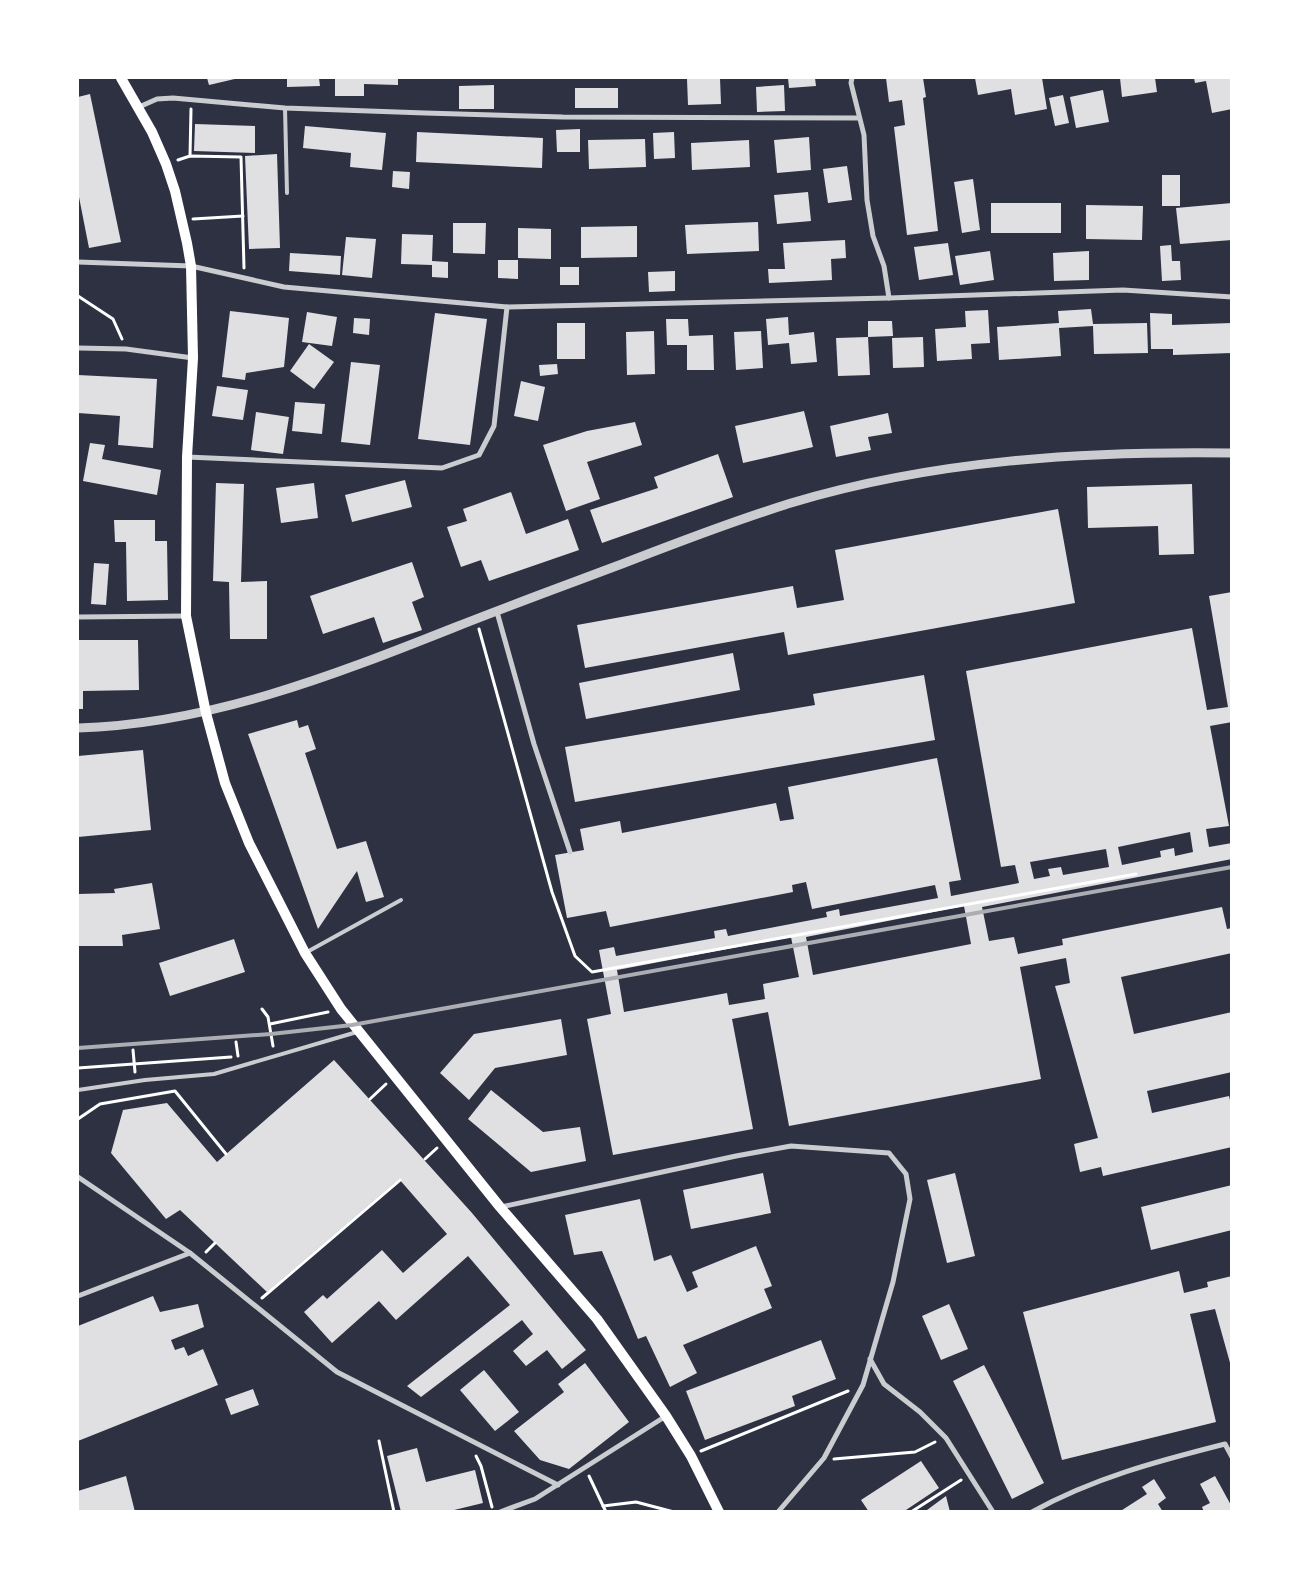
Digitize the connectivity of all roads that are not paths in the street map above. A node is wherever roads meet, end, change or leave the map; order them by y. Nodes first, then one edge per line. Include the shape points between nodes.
1 (121, 78) edge
2 (852, 78) edge
3 (139, 107) junction
4 (285, 108) junction
5 (859, 118) junction
6 (286, 193) dead end
7 (78, 262) edge
8 (191, 266) junction
9 (1232, 296) edge
10 (890, 298) junction
11 (507, 307) junction
12 (78, 348) edge
13 (193, 358) junction
14 (1232, 453) edge
15 (186, 456) junction
16 (497, 612) junction
17 (186, 616) junction
18 (78, 617) edge
19 (206, 713) junction
20 (78, 728) edge
21 (570, 852) dead end
22 (401, 900) dead end
23 (304, 953) junction
24 (358, 1032) junction
25 (78, 1090) edge
26 (78, 1178) edge
27 (500, 1207) junction
28 (190, 1253) junction
29 (78, 1296) edge
30 (870, 1359) junction
31 (666, 1416) junction
32 (1232, 1441) edge
33 (1225, 1444) junction
34 (1232, 1457) edge
35 (558, 1485) junction
36 (500, 1512) edge
37 (720, 1512) edge
38 (778, 1512) edge
39 (994, 1512) edge
40 (1032, 1512) edge

1 - 3 main road
2 - 5 street
3 - 4 street via 157,99 191,99
3 - 8 main road via 166,164 183,220
4 - 5 street via 564,117
4 - 6 lane
5 - 10 street via 866,152 867,200 873,236 884,266
7 - 8 street
8 - 11 street via 284,288
8 - 13 main road
9 - 10 street via 1123,290
10 - 11 street
11 - 15 street via 494,426 479,456 442,468
12 - 13 street
13 - 15 main road
14 - 16 street via 1064,456 896,476 791,503
15 - 17 main road
16 - 19 street via 272,695
16 - 21 street via 534,744
17 - 18 street
17 - 19 main road
19 - 20 street via 163,721
19 - 23 main road via 225,783 249,843
22 - 23 lane
23 - 24 main road
24 - 25 lane via 214,1074
24 - 27 main road
26 - 28 street
27 - 30 street via 791,1146 889,1153 906,1174 910,1199 893,1282
27 - 31 main road via 597,1319
28 - 29 street
28 - 35 street via 337,1372
30 - 38 street via 863,1385 824,1458
30 - 39 street via 884,1384 920,1412 946,1438
31 - 35 street
31 - 37 main road
32 - 33 street
33 - 34 street
33 - 40 street via 1142,1465 1068,1492
35 - 36 street via 535,1499

